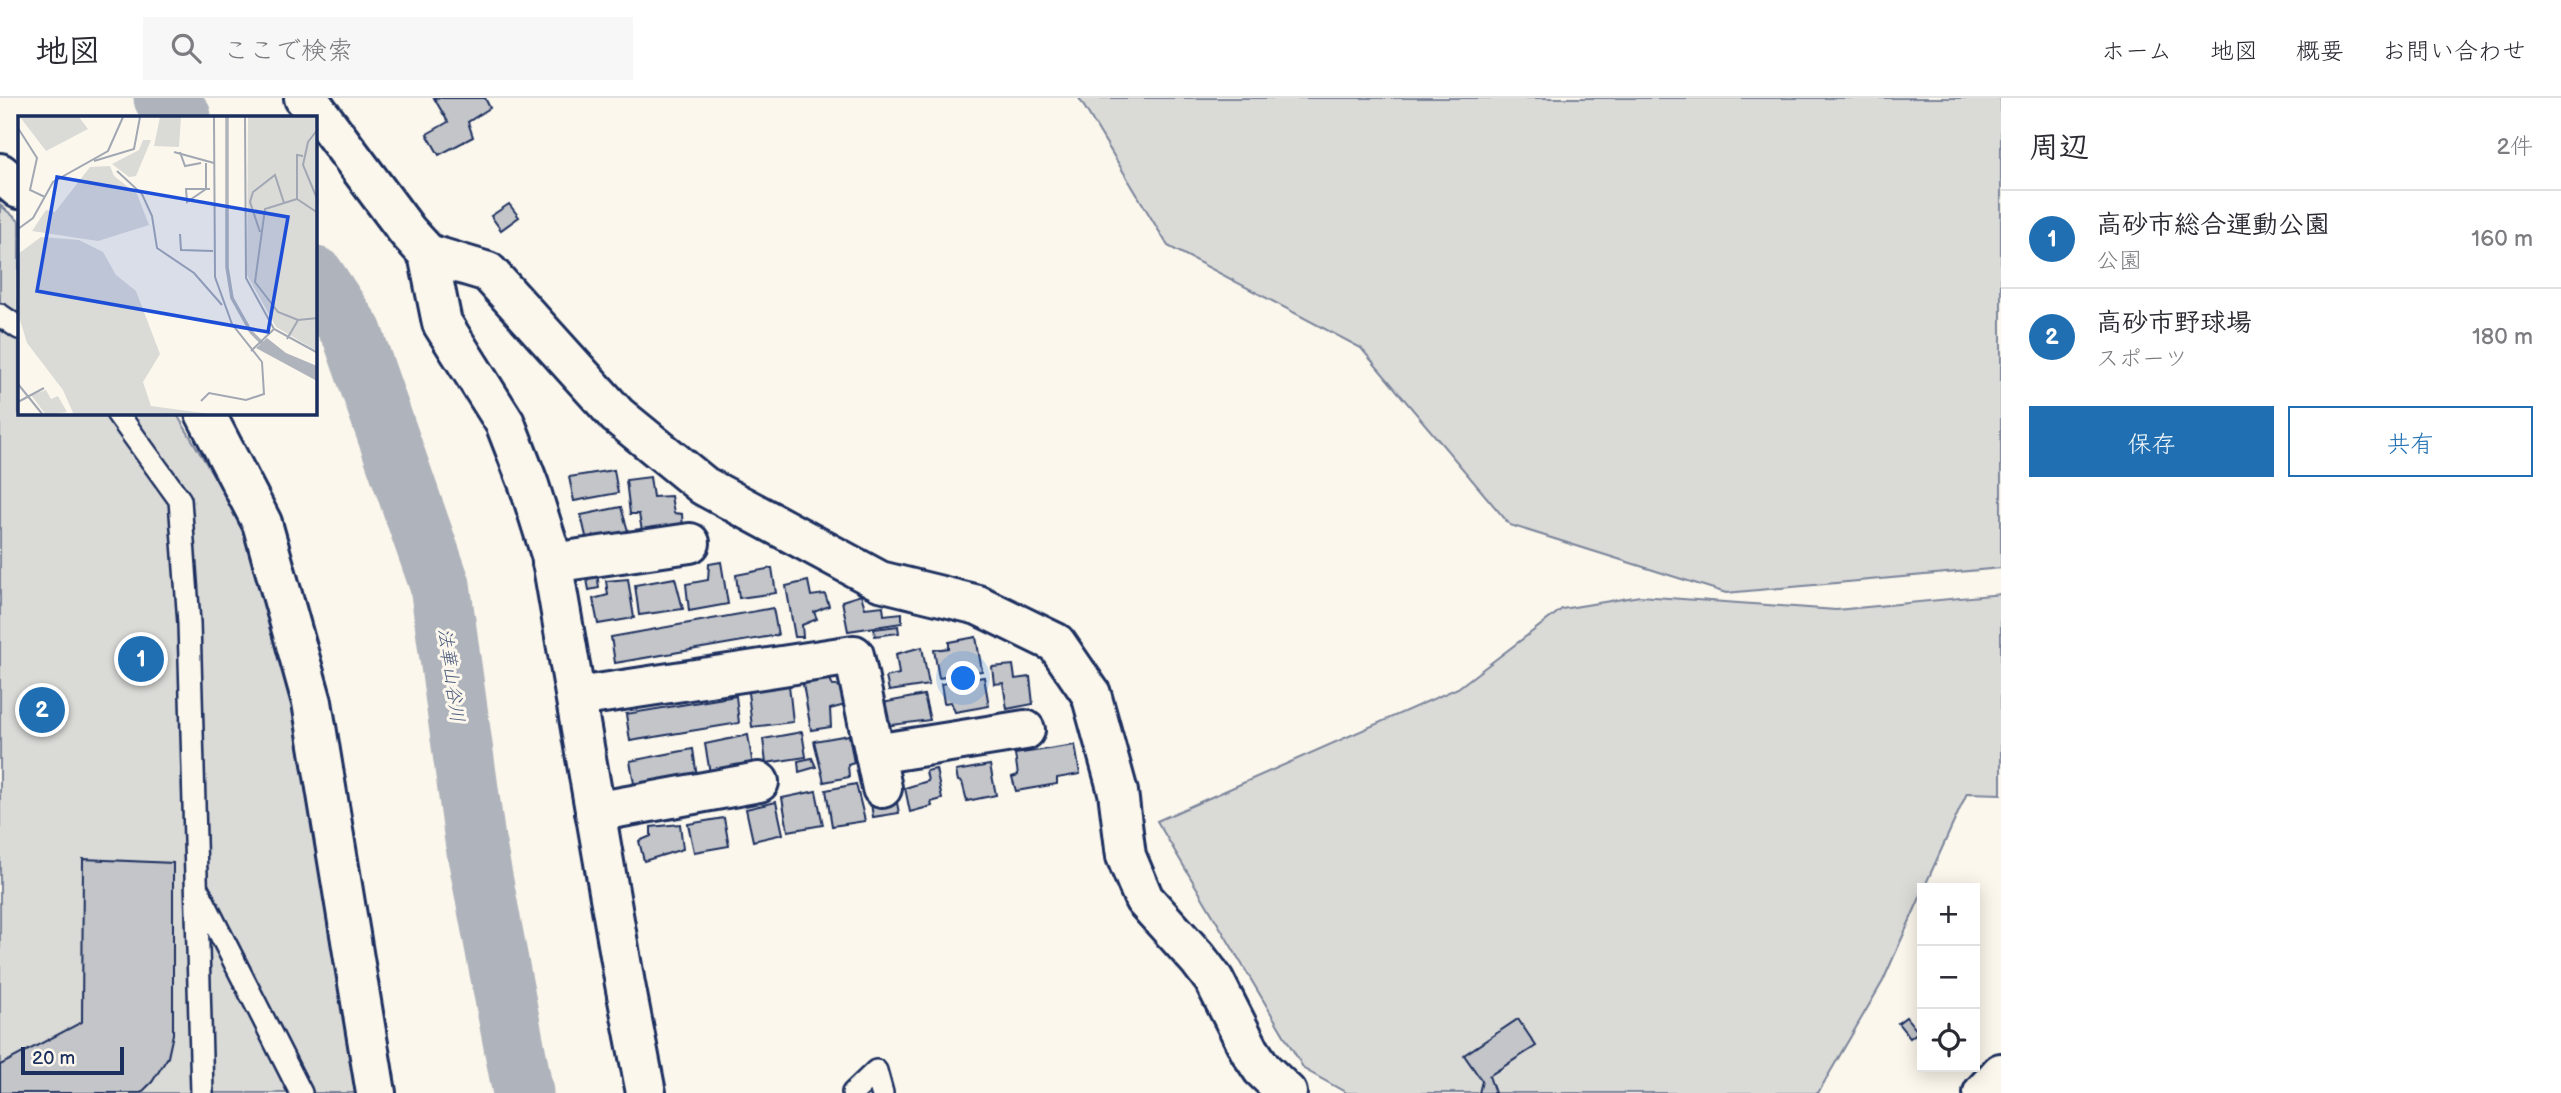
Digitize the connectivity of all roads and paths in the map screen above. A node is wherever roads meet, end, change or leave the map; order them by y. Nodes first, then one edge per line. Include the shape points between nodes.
1 (303, 98) edge
2 (0, 173) edge
3 (18, 188) edge
4 (428, 254) junction
5 (0, 314) edge
6 (18, 327) edge
7 (118, 415) edge
8 (206, 415) edge
9 (690, 543) dead end
10 (552, 563) junction
11 (577, 697) junction
12 (1025, 730) dead end
13 (759, 782) dead end
14 (595, 812) junction
15 (197, 886) junction
16 (2001, 1073) edge
17 (202, 1093) edge
18 (302, 1093) edge
19 (376, 1093) edge
20 (646, 1093) edge
21 (853, 1093) edge
22 (881, 1093) edge
23 (1287, 1093) edge
24 (1983, 1093) edge

1 - 4 street
2 - 3 street
4 - 10 street via 442,323 505,423
4 - 23 street via 488,272 617,415 704,486 880,581 978,604 1056,643 1091,694 1118,792 1126,856 1144,899 1198,958 1250,1051
5 - 6 lane
7 - 15 lane via 180,500 189,623
8 - 19 street via 262,523 312,702
9 - 10 street
10 - 11 street
11 - 12 street via 854,655 878,771
11 - 14 street
13 - 14 street
14 - 20 street
15 - 17 lane
15 - 18 lane
16 - 24 street
21 - 22 lane via 876,1071

